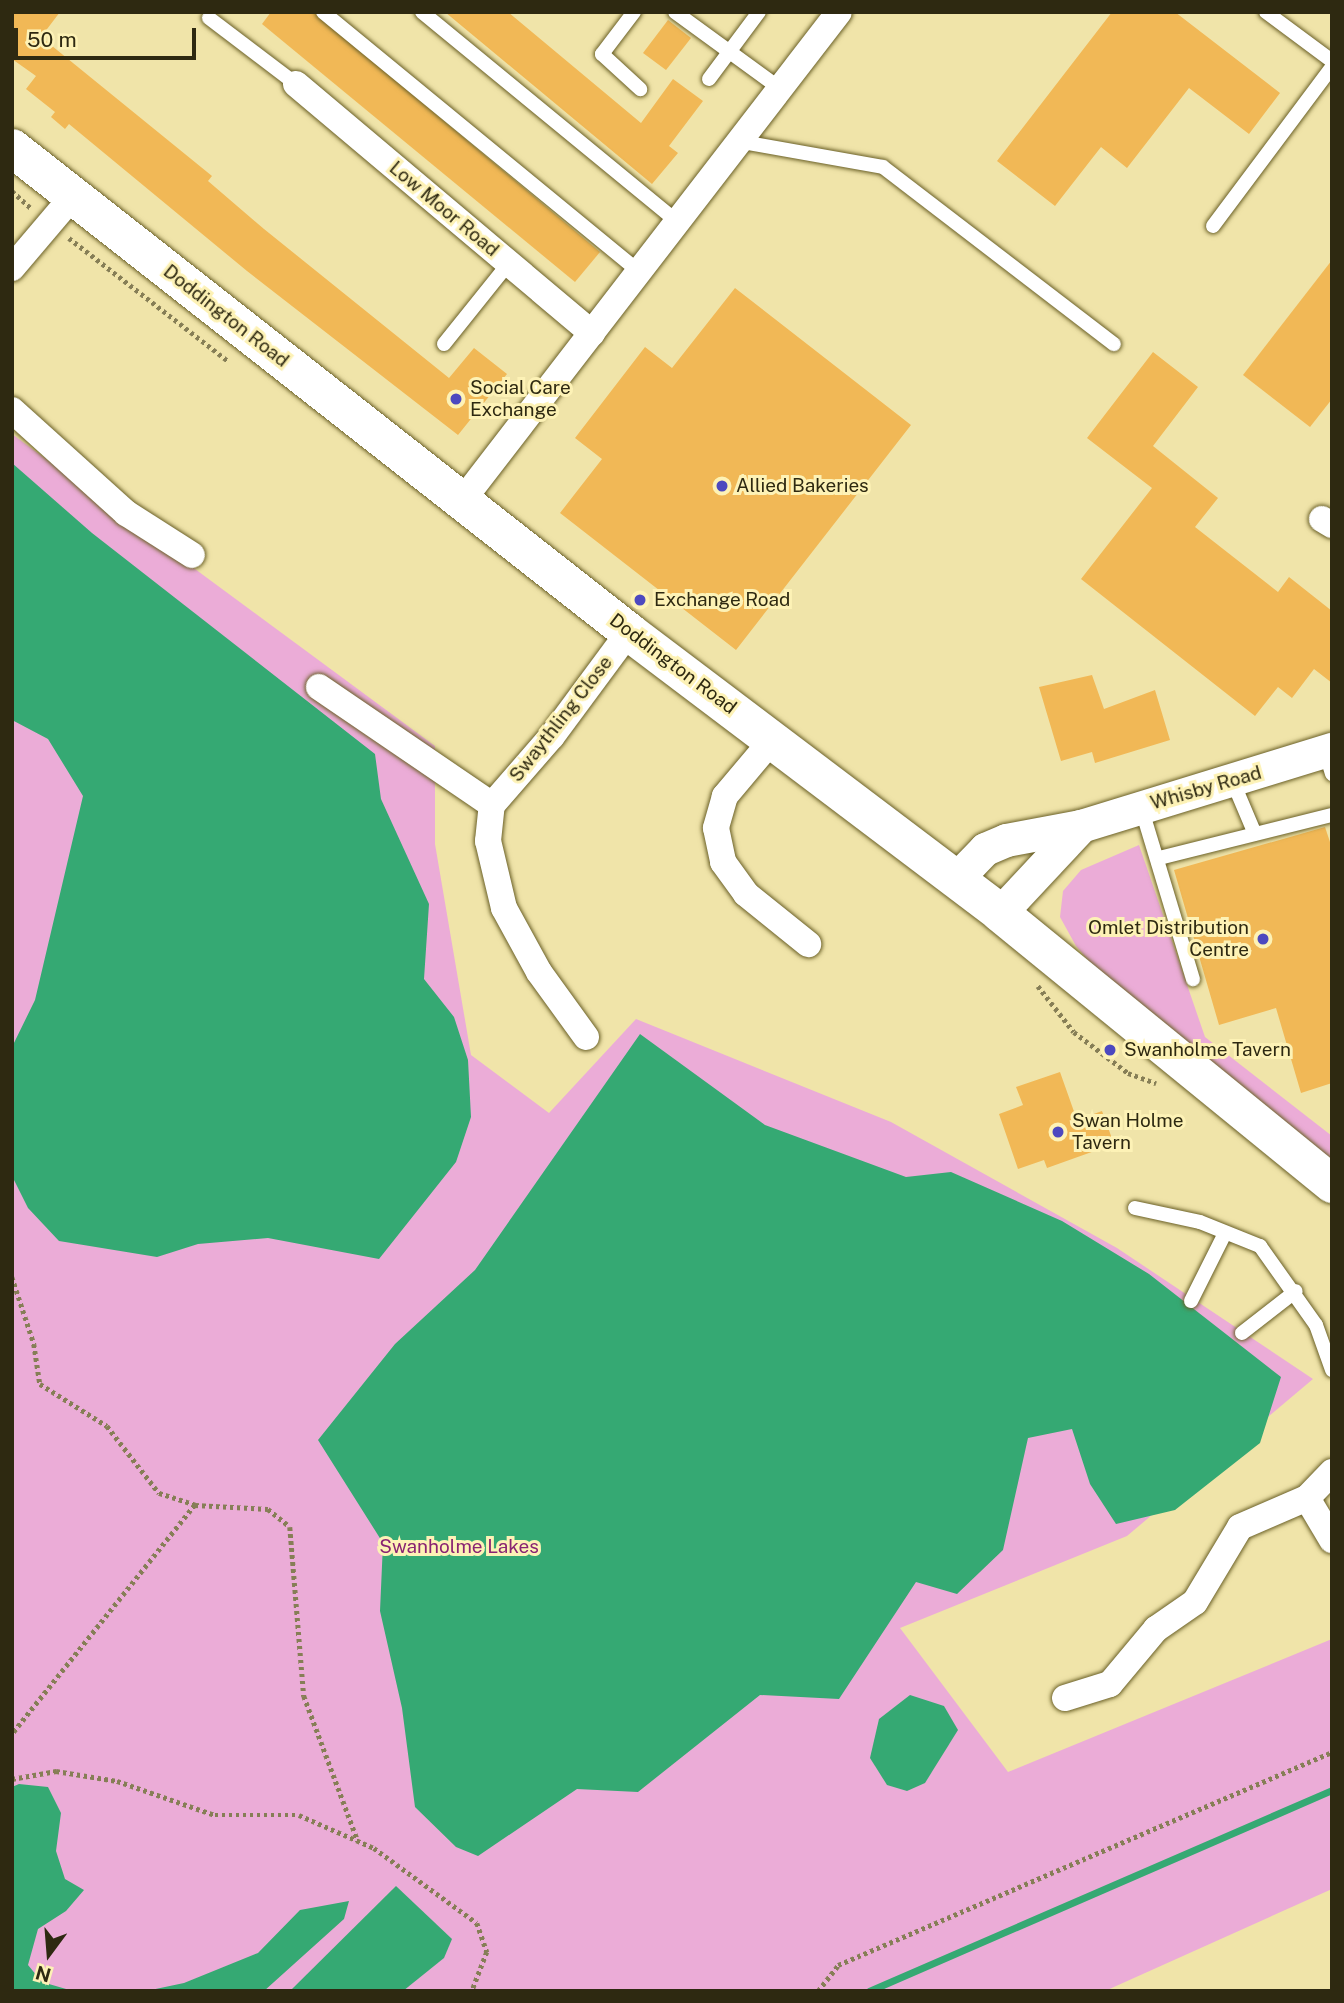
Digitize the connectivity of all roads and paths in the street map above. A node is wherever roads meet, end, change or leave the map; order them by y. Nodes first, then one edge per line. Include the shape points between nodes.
1 (323, 12) edge
2 (422, 12) edge
3 (634, 12) edge
4 (675, 12) edge
5 (759, 12) edge
6 (839, 12) edge
7 (1266, 12) edge
8 (209, 18) dead end
9 (729, 52) junction
10 (1332, 61) edge
11 (1332, 67) edge
12 (709, 79) dead end
13 (296, 84) joint
14 (640, 89) dead end
15 (782, 90) junction
16 (743, 142) junction
17 (12, 148) edge
18 (12, 191) edge
19 (73, 196) junction
20 (20, 198) dead end
21 (678, 222) junction
22 (1213, 226) dead end
23 (509, 263) junction
24 (12, 268) edge
25 (640, 272) junction
26 (592, 333) junction
27 (444, 344) dead end
28 (1114, 344) dead end
29 (12, 410) edge
30 (462, 501) junction
31 (192, 555) dead end
32 (629, 632) junction
33 (319, 687) dead end
34 (773, 739) junction
35 (1329, 758) edge
36 (1233, 782) junction
37 (492, 805) junction
38 (1141, 807) junction
39 (1332, 815) edge
40 (1081, 826) junction
41 (1255, 834) junction
42 (1159, 858) junction
43 (955, 880) junction
44 (1000, 913) junction
45 (808, 944) dead end
46 (1193, 979) dead end
47 (586, 1037) dead end
48 (1332, 1184) edge
49 (1135, 1208) dead end
50 (1224, 1235) junction
51 (12, 1277) edge
52 (1296, 1291) junction
53 (1191, 1301) dead end
54 (1242, 1333) dead end
55 (1332, 1370) edge
56 (1332, 1472) edge
57 (1307, 1498) junction
58 (195, 1505) junction
59 (1332, 1540) edge
60 (1065, 1698) dead end
61 (12, 1734) edge
62 (1332, 1752) edge
63 (12, 1779) edge
64 (358, 1841) junction
65 (472, 1991) edge
66 (818, 1991) edge

1 - 25 lane
2 - 21 lane
3 - 14 lane via 603,54
4 - 9 lane
5 - 9 lane
6 - 15 street
7 - 10 lane
8 - 13 lane
9 - 12 lane
9 - 15 lane
11 - 22 lane
13 - 23 street, Low Moor Road
15 - 16 street
16 - 21 street
16 - 28 lane via 883,167
17 - 19 main road, Doddington Road
18 - 20 path
19 - 24 street
19 - 30 main road, Doddington Road
21 - 25 street
23 - 26 street, Low Moor Road
23 - 27 lane
25 - 26 street
26 - 30 street
29 - 31 street via 127,513
30 - 32 main road, Doddington Road
32 - 34 main road, Doddington Road
32 - 37 street, Swaythling Close via 552,736
33 - 37 street
34 - 43 main road, Doddington Road
34 - 45 street via 725,796 716,828 723,862 747,894
35 - 36 street, Whisby Road
36 - 38 street, Whisby Road
36 - 41 lane
37 - 47 street via 488,841 505,908 539,972
38 - 40 street, Whisby Road
38 - 42 lane
39 - 41 lane
40 - 43 street, Whisby Road via 1006,840 985,849
40 - 44 street, Whisby Road
41 - 42 lane
42 - 46 lane
43 - 44 main road, Doddington Road
44 - 48 main road, Doddington Road
49 - 50 lane via 1200,1222
50 - 52 lane via 1260,1246
50 - 53 lane
51 - 58 path via 34,1344 40,1384 107,1426 159,1493
52 - 54 lane
52 - 55 lane via 1316,1325
56 - 57 street
57 - 59 street
57 - 60 street via 1240,1527 1195,1602 1156,1629 1110,1684
58 - 61 path
58 - 64 path via 268,1509 290,1527 304,1696
62 - 66 path via 838,1965
63 - 64 path via 56,1771 117,1781 215,1815 299,1815
64 - 65 path via 477,1923 487,1952

